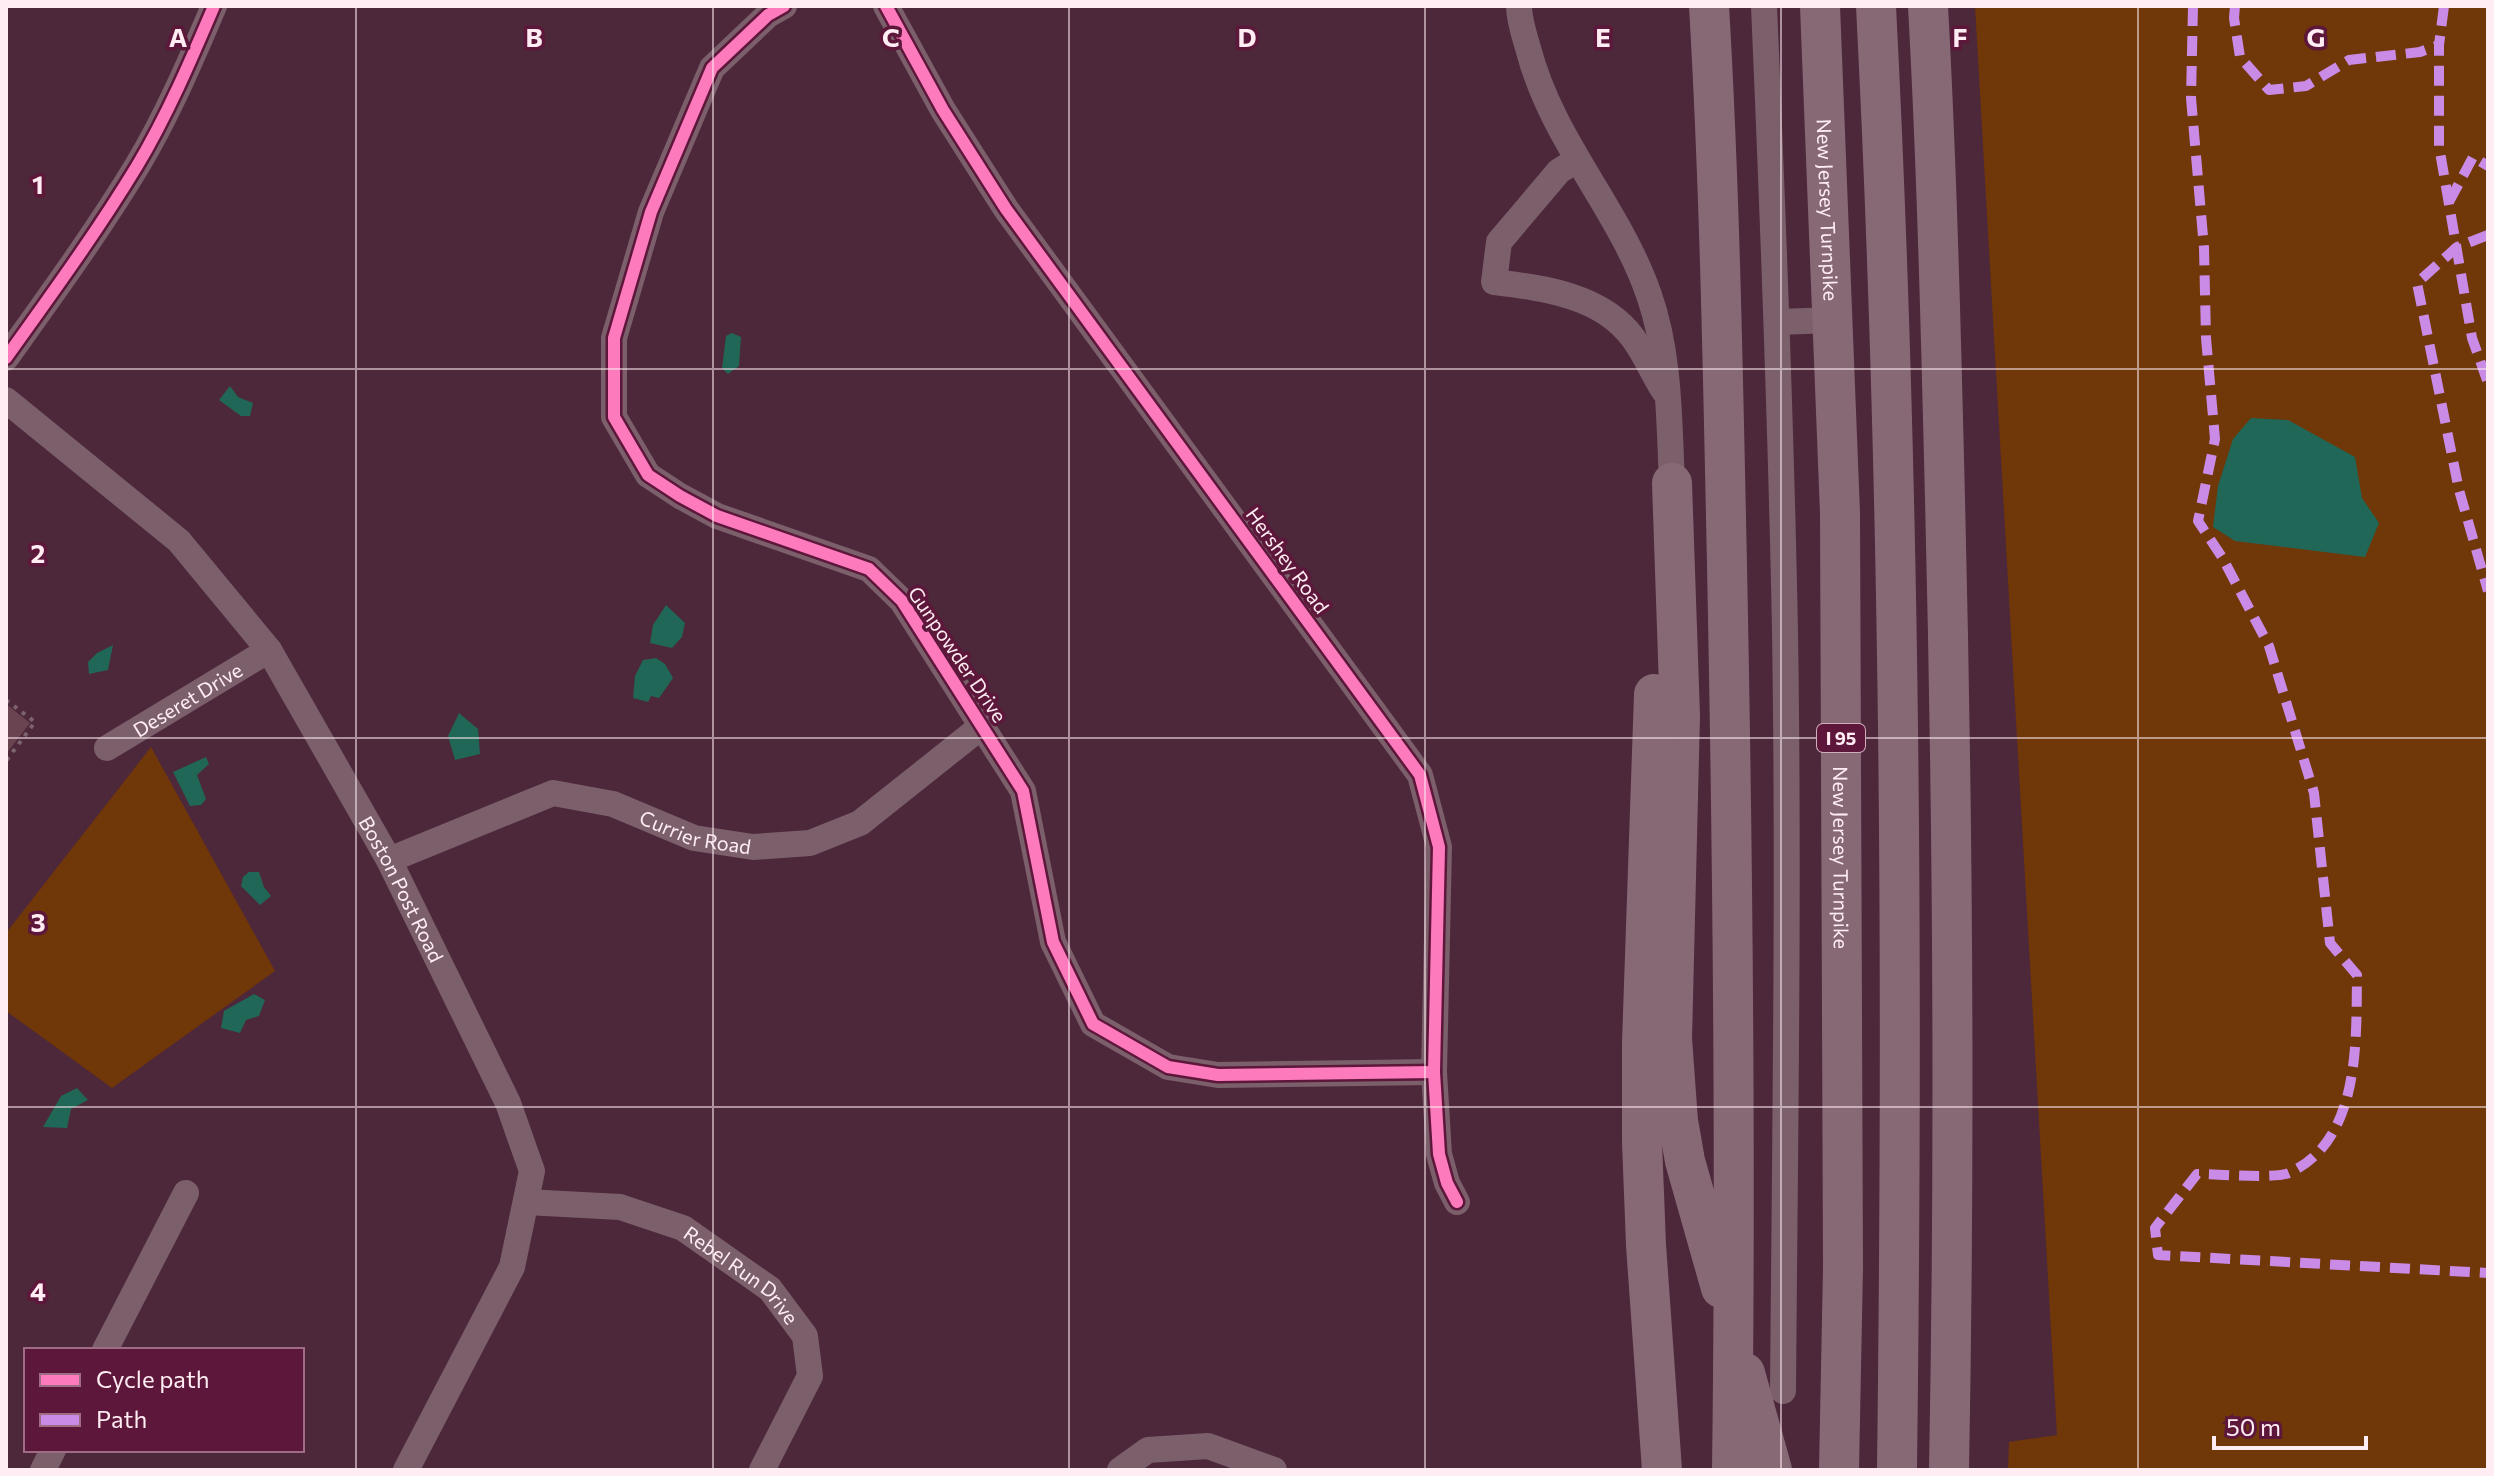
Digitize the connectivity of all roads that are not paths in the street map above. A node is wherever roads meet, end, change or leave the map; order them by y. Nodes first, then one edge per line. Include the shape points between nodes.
1 (214, 6) edge
2 (784, 6) edge
3 (886, 6) edge
4 (1519, 6) edge
5 (1709, 6) edge
6 (1764, 6) edge
7 (1820, 6) edge
8 (1876, 6) edge
9 (1928, 6) edge
10 (1577, 160) junction
11 (1834, 320) junction
12 (1777, 322) junction
13 (6, 358) edge
14 (1668, 398) junction
15 (6, 400) edge
16 (1672, 483) junction
17 (269, 650) junction
18 (982, 726) junction
19 (107, 748) dead end
20 (389, 860) junction
21 (1434, 1072) junction
22 (186, 1193) dead end
23 (526, 1202) junction
24 (1457, 1202) dead end
25 (106, 1348) edge
26 (1783, 1391) dead end
27 (52, 1452) edge
28 (1771, 1465) edge
29 (43, 1470) edge
30 (406, 1470) edge
31 (762, 1470) edge
32 (1120, 1470) edge
33 (1274, 1470) edge
34 (1662, 1470) edge
35 (1732, 1470) edge
36 (1839, 1470) edge
37 (1897, 1470) edge
38 (1949, 1470) edge

1 - 13 street via 138,164
2 - 18 street, Gunpowder Drive via 712,68 651,212 614,338 614,417 648,475 680,496 717,516 869,569 902,601
3 - 21 street, Hershey Road via 1006,209 1420,775 1439,847
4 - 10 street via 1549,111
5 - 35 highway via 1735,918
6 - 12 street
7 - 11 highway, New Jersey Turnpike / I 95
8 - 37 highway via 1890,357 1900,883
9 - 38 highway via 1952,861
10 - 14 street via 1649,293 1661,334
10 - 14 street via 1559,171 1499,242 1494,282 1544,288 1600,307 1632,336
11 - 12 street
11 - 36 highway, New Jersey Turnpike / I 95 via 1840,513
12 - 26 street via 1787,882
14 - 16 street
15 - 17 street, Boston Post Road via 179,541
16 - 28 highway via 1680,716 1672,1039 1678,1121
16 - 34 highway via 1652,726 1642,1043 1646,1245
17 - 19 street, Deseret Drive
17 - 20 street, Boston Post Road
18 - 20 street, Currier Road via 860,823 810,843 753,847 694,838 613,804 553,793
18 - 21 street, Gunpowder Drive via 1023,791 1053,942 1093,1024 1168,1067 1218,1075
20 - 23 street, Boston Post Road via 508,1103 532,1171
21 - 24 street, Hershey Road via 1439,1154
22 - 25 street
23 - 30 street, Boston Post Road via 512,1267
23 - 31 street, Rebel Run Drive via 620,1207 683,1228 770,1289 805,1336 810,1376
27 - 29 street
32 - 33 street via 1148,1450 1208,1446

